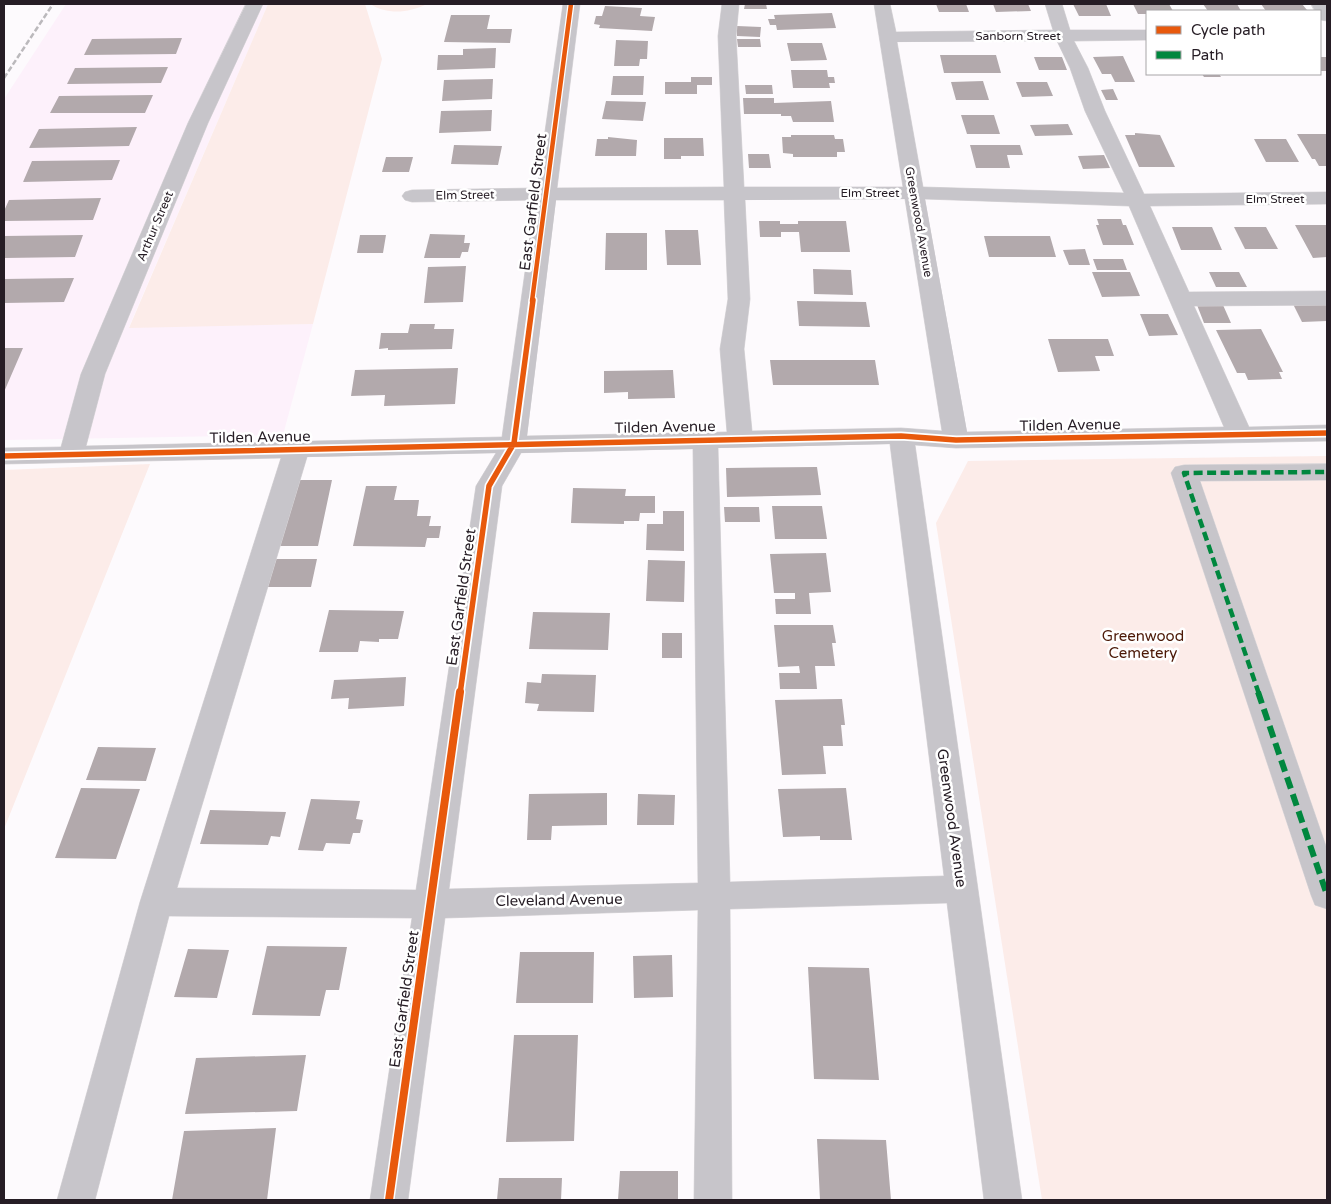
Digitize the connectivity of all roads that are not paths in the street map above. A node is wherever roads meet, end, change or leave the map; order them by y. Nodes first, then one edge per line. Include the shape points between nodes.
1 (254, 4) edge
2 (571, 4) edge
3 (730, 4) edge
4 (882, 4) edge
5 (1054, 4) edge
6 (1319, 4) edge
7 (1327, 16) edge
8 (1146, 35) edge
9 (1063, 36) junction
10 (889, 37) junction
11 (734, 193) junction
12 (914, 193) junction
13 (547, 194) junction
14 (412, 196) dead end
15 (1327, 198) edge
16 (1138, 200) junction
17 (1179, 298) junction
18 (1327, 298) edge
19 (1327, 433) edge
20 (1240, 435) junction
21 (901, 436) junction
22 (705, 439) junction
23 (740, 439) junction
24 (956, 440) junction
25 (514, 443) junction
26 (297, 448) junction
27 (71, 454) junction
28 (4, 456) edge
29 (1327, 472) edge
30 (962, 889) junction
31 (1327, 895) edge
32 (714, 896) junction
33 (156, 902) junction
34 (430, 904) junction
35 (76, 1200) edge
36 (389, 1200) edge
37 (713, 1200) edge
38 (1003, 1200) edge

1 - 27 street, Arthur Street via 198,123 93,374
2 - 13 street, East Garfield Street
3 - 11 street via 727,36
4 - 10 street, Greenwood Avenue
5 - 9 street
6 - 7 street
8 - 9 street, Sanborn Street
9 - 10 street, Sanborn Street
9 - 16 street
10 - 12 street, Greenwood Avenue
11 - 12 street, Elm Street
11 - 13 street, Elm Street
11 - 23 street via 739,299 732,350
12 - 16 street, Elm Street
12 - 24 street, Greenwood Avenue
13 - 14 street, Elm Street
13 - 25 street, East Garfield Street
15 - 16 street, Elm Street
16 - 17 street
17 - 18 street
17 - 20 street
19 - 20 street, Tilden Avenue
20 - 24 street, Tilden Avenue
21 - 23 street, Tilden Avenue
21 - 24 street, Tilden Avenue
21 - 30 street, Greenwood Avenue
22 - 23 street, Tilden Avenue
22 - 25 street, Tilden Avenue
22 - 32 street
25 - 26 street, Tilden Avenue
25 - 34 street, East Garfield Street via 490,486
26 - 27 street, Tilden Avenue
26 - 33 street
27 - 28 street, Tilden Avenue
29 - 31 street via 1184,473
30 - 32 street, Cleveland Avenue
30 - 38 street, Greenwood Avenue
32 - 34 street, Cleveland Avenue
32 - 37 street
33 - 34 street, Cleveland Avenue
33 - 35 street
34 - 36 street, East Garfield Street

